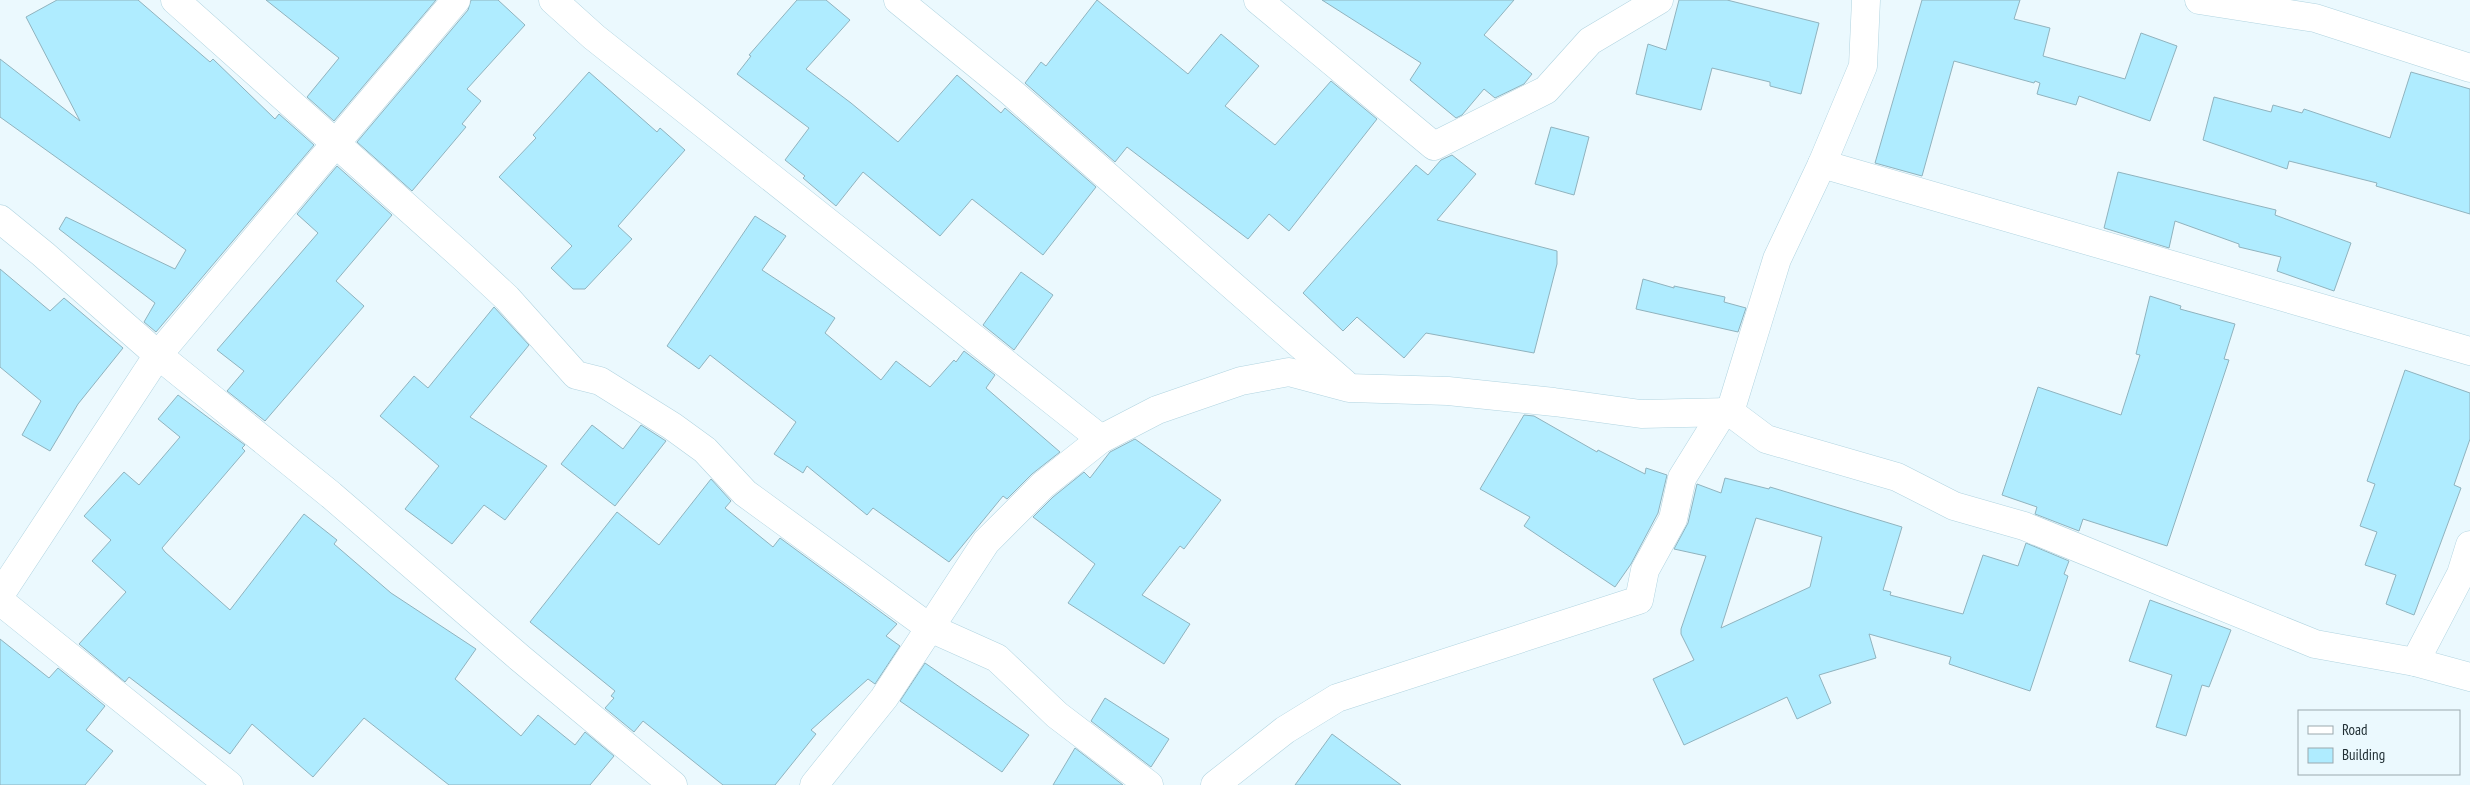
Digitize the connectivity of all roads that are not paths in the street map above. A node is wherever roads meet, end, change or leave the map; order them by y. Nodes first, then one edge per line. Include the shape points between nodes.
1 (175, 0) edge
2 (456, 0) edge
3 (553, 0) edge
4 (898, 0) edge
5 (1258, 0) edge
6 (1659, 0) edge
7 (1866, 0) edge
8 (2199, 0) edge
9 (2307, 9) edge
10 (2470, 68) edge
11 (336, 145) junction
12 (1822, 164) junction
13 (0, 220) edge
14 (2470, 351) edge
15 (158, 356) junction
16 (1349, 388) junction
17 (1726, 412) junction
18 (1101, 439) junction
19 (2470, 545) edge
20 (0, 595) edge
21 (0, 601) edge
22 (930, 628) junction
23 (2415, 662) junction
24 (2470, 677) edge
25 (229, 785) edge
26 (673, 785) edge
27 (814, 785) edge
28 (1149, 785) edge
29 (1215, 785) edge

1 - 11 street
2 - 11 street
3 - 18 street via 601,43
4 - 16 street via 1011,92
5 - 6 street via 1434,146 1546,90 1590,42
7 - 12 street via 1863,66
8 - 9 street
9 - 10 street
11 - 15 street
11 - 22 street via 507,298 576,376 600,381 672,426 705,450 745,493
12 - 14 street
12 - 17 street via 1777,259
13 - 15 street
15 - 20 street
15 - 26 street via 331,495
16 - 17 street via 1448,391 1641,414
16 - 18 street via 1290,372 1241,381 1157,410
17 - 23 street via 1766,439 1897,477 1954,506 2024,526 2315,644
17 - 29 street via 1682,478 1673,519 1646,570 1640,600 1336,698 1285,730
18 - 22 street via 1043,485 986,542
19 - 23 street via 2461,574
21 - 25 street
22 - 27 street via 884,698
22 - 28 street via 997,658 1057,715
23 - 24 street

